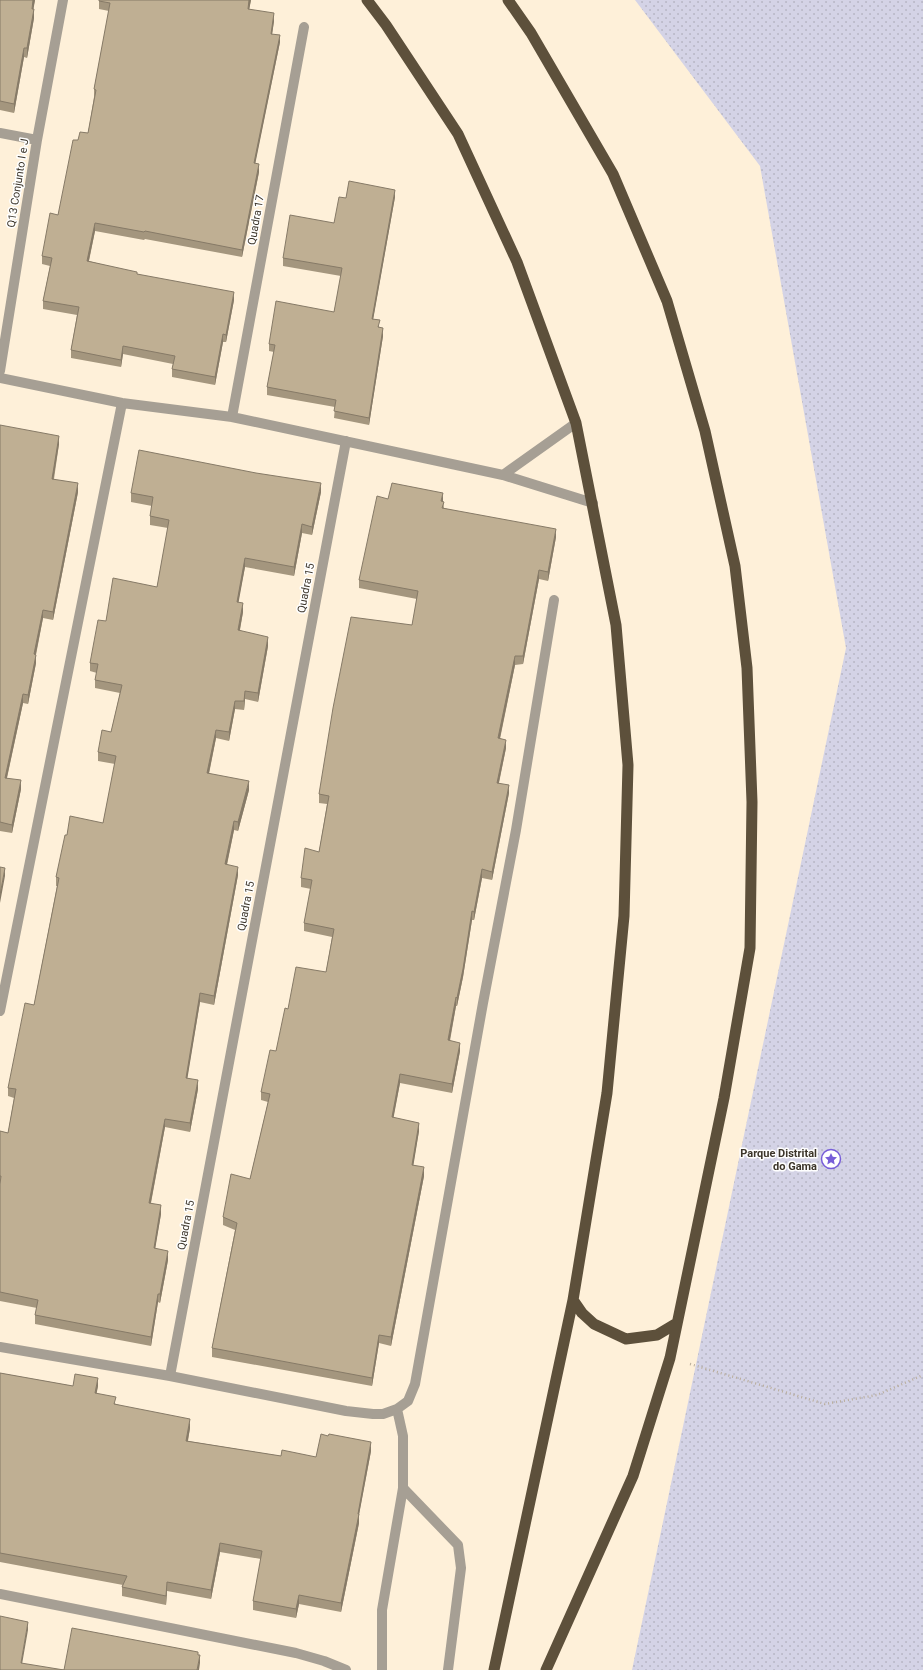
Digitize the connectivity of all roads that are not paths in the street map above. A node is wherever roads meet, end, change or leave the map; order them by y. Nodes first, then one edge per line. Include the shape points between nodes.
1 (63, 0) edge
2 (367, 0) edge
3 (508, 0) edge
4 (304, 27) dead end
5 (0, 133) edge
6 (38, 140) junction
7 (0, 371) edge
8 (0, 378) edge
9 (122, 403) junction
10 (232, 417) junction
11 (576, 423) junction
12 (346, 441) junction
13 (504, 475) junction
14 (593, 503) junction
15 (554, 600) dead end
16 (0, 1011) edge
17 (573, 1300) junction
18 (677, 1323) junction
19 (0, 1346) edge
20 (170, 1376) junction
21 (397, 1410) junction
22 (403, 1488) junction
23 (0, 1594) edge
24 (346, 1670) edge
25 (382, 1670) edge
26 (448, 1670) edge
27 (494, 1670) edge
28 (546, 1670) edge

1 - 6 street, Q13 Conjunto I e J
2 - 11 highway via 458,134 517,262
3 - 18 highway via 531,33 613,174 667,301 706,431 736,574 747,668 752,802 750,948 724,1098
4 - 10 street, Quadra 17
5 - 6 street
6 - 7 street, Q13 Conjunto I e J
8 - 9 street
9 - 10 street
9 - 16 street
10 - 12 street
11 - 13 street
11 - 14 highway
12 - 13 street
12 - 20 street, Quadra 15
13 - 14 street
14 - 17 highway via 616,625 628,766 624,908 607,1093
15 - 21 street via 516,830 415,1384 408,1401
17 - 18 highway via 594,1324 626,1338 656,1335
17 - 27 highway
18 - 28 highway via 670,1358 633,1476
19 - 20 street
20 - 21 street via 346,1411 383,1414
21 - 22 street via 403,1436
22 - 25 street via 382,1610
22 - 26 street via 458,1545 461,1568
23 - 24 street via 296,1653

